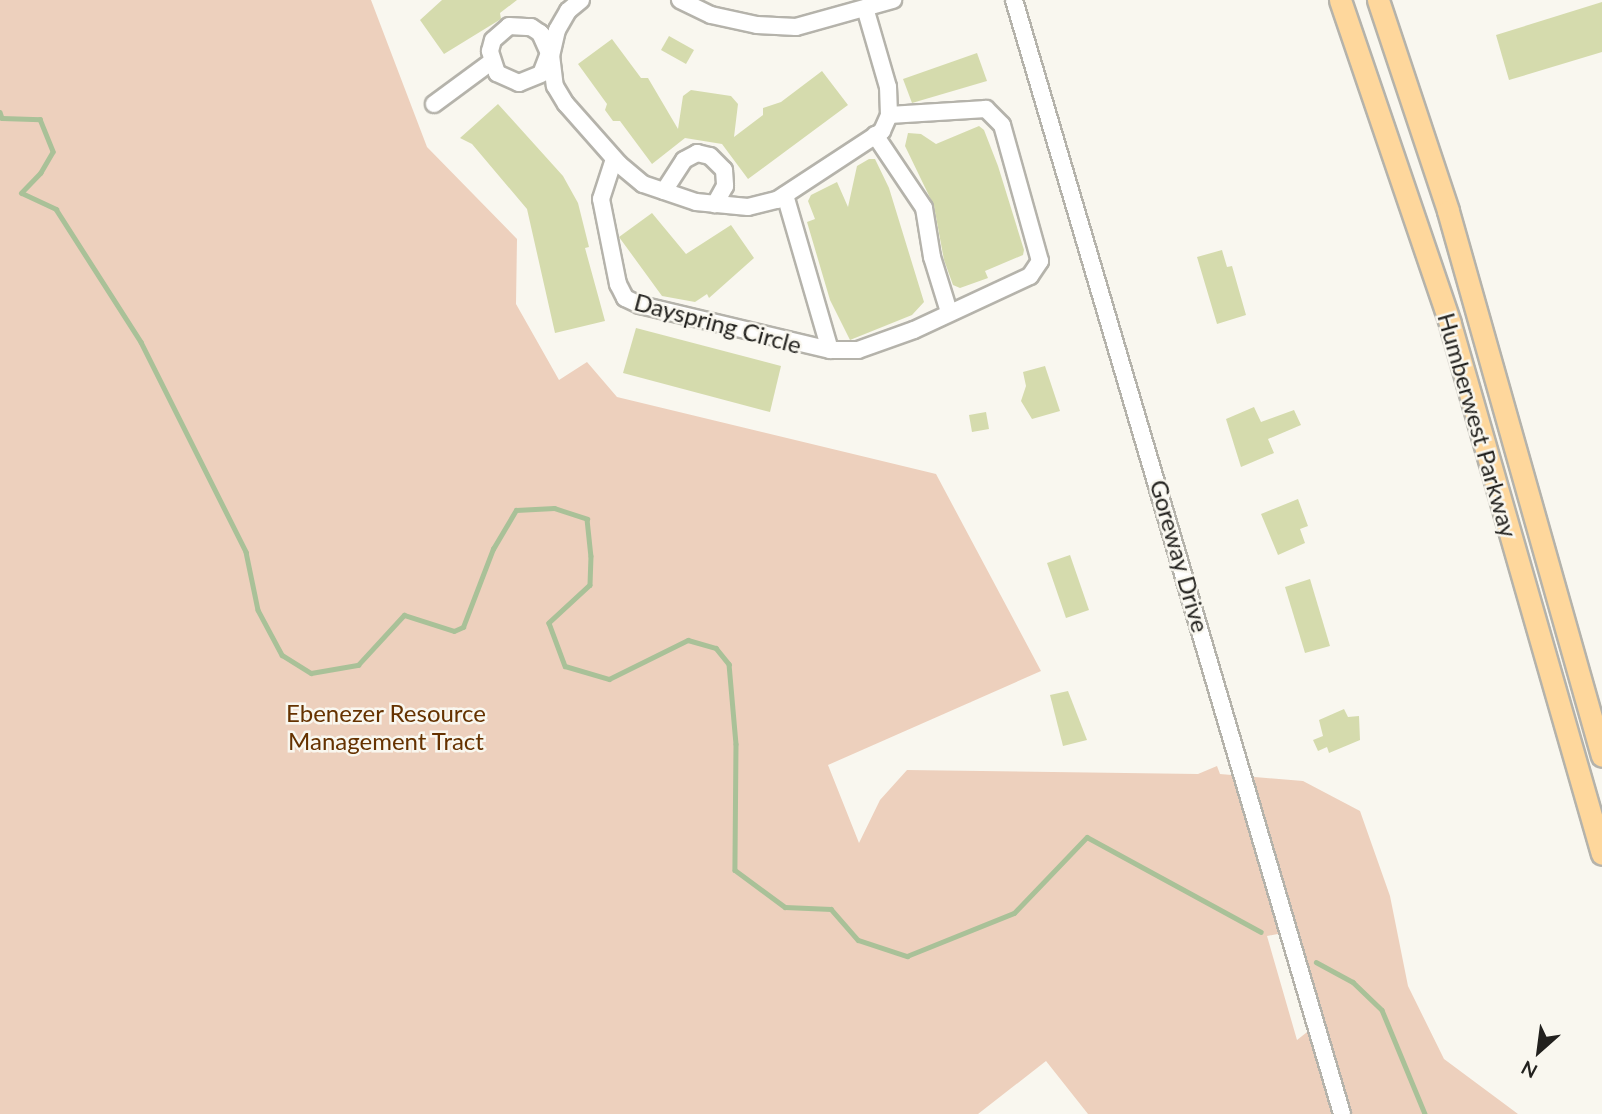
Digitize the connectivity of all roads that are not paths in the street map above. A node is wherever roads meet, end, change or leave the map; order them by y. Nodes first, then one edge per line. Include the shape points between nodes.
1 (581, 0) edge
2 (680, 0) edge
3 (893, 0) edge
4 (1014, 0) edge
5 (1340, 0) edge
6 (1378, 0) edge
7 (865, 8) junction
8 (540, 33) junction
9 (553, 46) junction
10 (491, 62) junction
11 (546, 69) junction
12 (434, 104) dead end
13 (889, 116) junction
14 (875, 135) junction
15 (614, 159) junction
16 (664, 191) junction
17 (785, 195) junction
18 (715, 204) junction
19 (949, 312) junction
20 (830, 350) junction
21 (1602, 755) edge
22 (1602, 854) edge
23 (1342, 1114) edge

1 - 9 street via 568,11
2 - 7 street via 712,15 796,27
3 - 7 street
4 - 23 street, Goreway Drive
5 - 22 main road, Humberwest Parkway via 1450,324
6 - 21 main road, Humberwest Parkway via 1448,211
7 - 13 street via 888,87
8 - 9 street
8 - 10 street via 520,24 500,32 493,40
8 - 11 street via 549,54
9 - 11 street
10 - 11 street via 497,73 519,83
10 - 12 street
11 - 15 street via 566,104
13 - 14 street
13 - 19 street via 986,109 1002,125 1040,261 1030,276
14 - 17 street
14 - 19 street via 924,208 932,257
15 - 16 street via 643,184
15 - 20 street, Dayspring Circle via 601,199 618,284 625,298 639,306
16 - 18 street
16 - 18 street via 684,159 697,153 710,156 724,170 725,186
17 - 18 street via 748,207
17 - 20 street
19 - 20 street via 858,350

